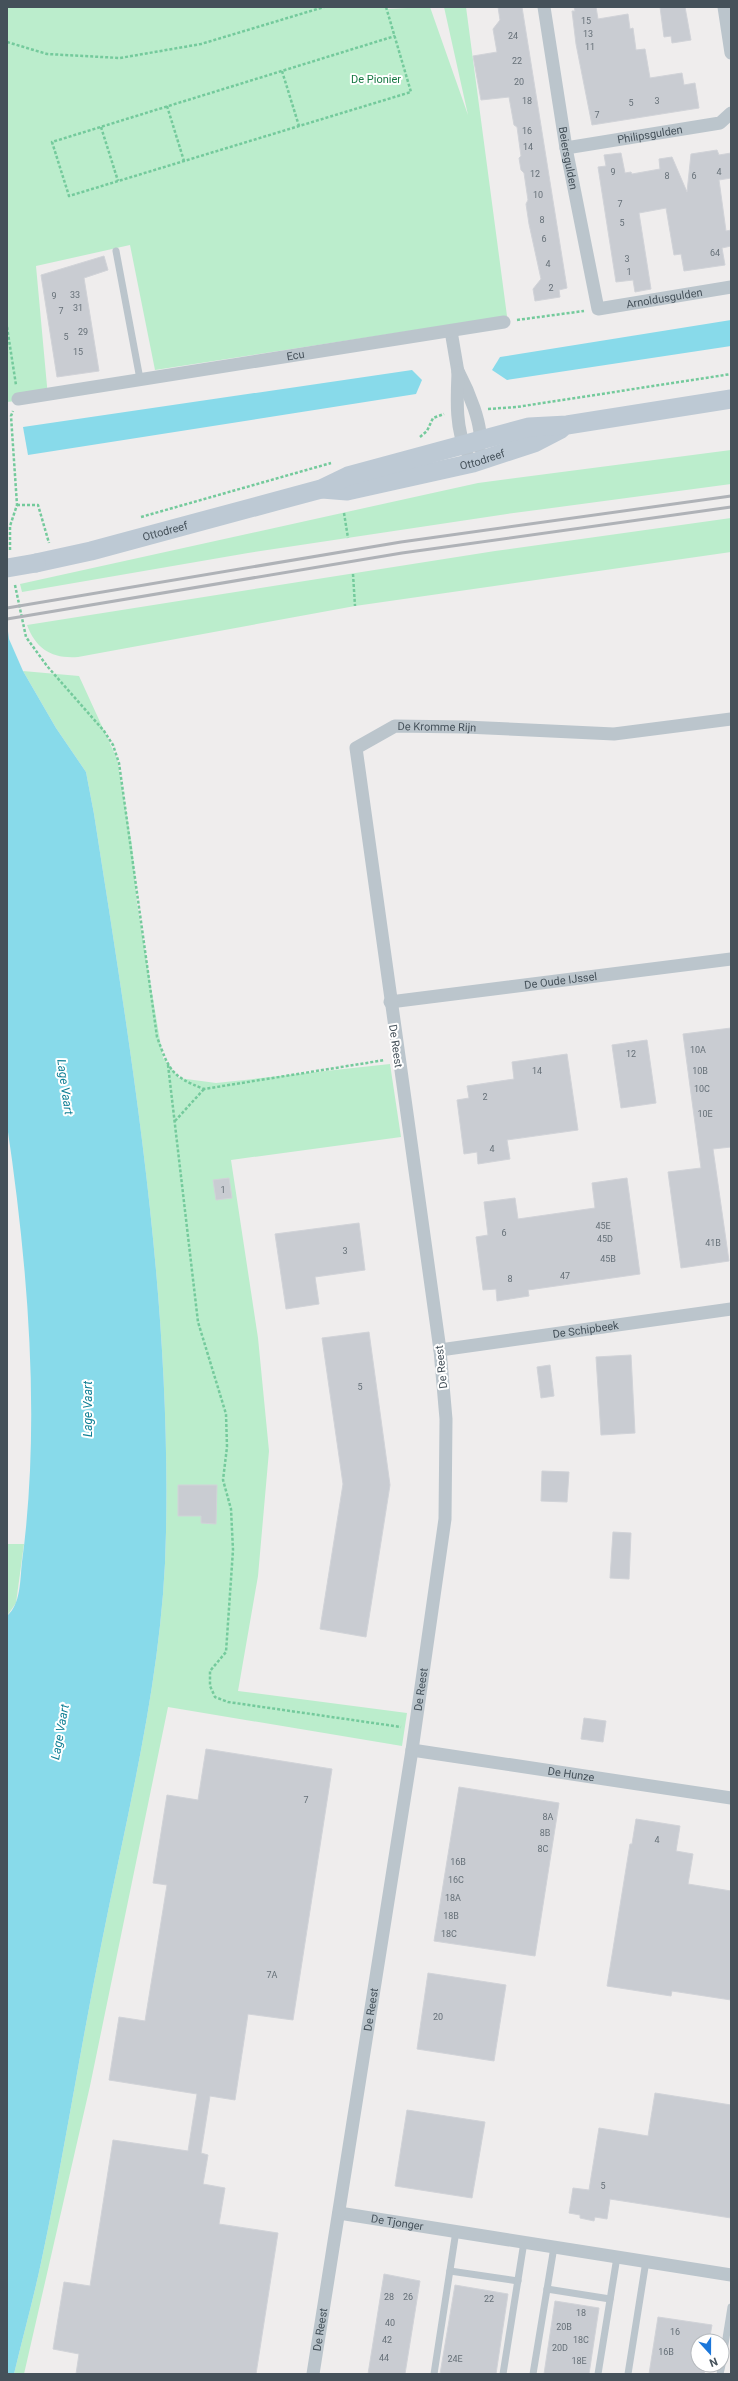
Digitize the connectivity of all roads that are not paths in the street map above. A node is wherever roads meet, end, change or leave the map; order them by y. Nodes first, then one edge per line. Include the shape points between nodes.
1 (544, 7) edge
2 (724, 7) edge
3 (731, 52) edge
4 (731, 113) edge
5 (566, 148) junction
6 (116, 251) dead end
7 (731, 287) edge
8 (598, 308) joint
9 (504, 322) road end
10 (451, 331) junction
11 (458, 371) junction
12 (140, 379) junction
13 (18, 399) road end
14 (731, 399) edge
15 (465, 412) dead end
16 (568, 425) junction
17 (472, 442) junction
18 (473, 463) junction
19 (321, 489) junction
20 (11, 568) edge
21 (731, 719) edge
22 (731, 959) edge
23 (390, 1002) junction
24 (731, 1309) edge
25 (440, 1350) junction
26 (412, 1750) junction
27 (731, 1798) edge
28 (339, 2213) junction
29 (456, 2232) junction
30 (524, 2242) junction
31 (554, 2247) junction
32 (617, 2257) junction
33 (646, 2261) junction
34 (450, 2270) junction
35 (731, 2275) edge
36 (518, 2281) junction
37 (547, 2289) junction
38 (610, 2299) junction
39 (731, 2306) edge
40 (727, 2333) edge
41 (313, 2374) edge
42 (434, 2374) edge
43 (503, 2374) edge
44 (533, 2374) edge
45 (598, 2374) edge
46 (628, 2374) edge

1 - 5 street, Beiersgulden
2 - 3 street
4 - 5 street, Philipsgulden via 720,123
5 - 8 street, Beiersgulden
6 - 12 lane
7 - 8 street, Arnoldusgulden
9 - 10 street, Ecu
10 - 11 street
10 - 12 street, Ecu
11 - 15 street
11 - 17 street via 468,392
11 - 17 street via 458,413
12 - 13 street, Ecu
14 - 16 street, Ottodreef
16 - 17 street, Ottodreef via 529,427
16 - 18 street, Ottodreef via 534,442
17 - 18 street
17 - 18 street
17 - 19 street, Ottodreef via 348,476
18 - 19 street, Ottodreef via 347,491
19 - 20 street, Ottodreef, bridge via 91,551
21 - 23 street, De Kromme Rijn via 614,734 395,726 356,748
22 - 23 street, De Oude IJssel
23 - 25 street, De Reest
24 - 25 street, De Schipbeek
25 - 26 street, De Reest via 446,1419 445,1519
26 - 27 street, De Hunze
26 - 28 street, De Reest
28 - 29 street, De Tjonger
28 - 41 street, De Reest
29 - 30 street, De Tjonger
29 - 34 lane
30 - 31 street, De Tjonger
30 - 36 lane
31 - 32 street, De Tjonger
31 - 37 lane
32 - 33 street, De Tjonger
32 - 38 lane
33 - 35 street, De Tjonger
33 - 46 lane
34 - 36 lane
34 - 42 lane
36 - 43 lane
37 - 38 lane
37 - 44 lane
38 - 45 lane
39 - 40 lane

